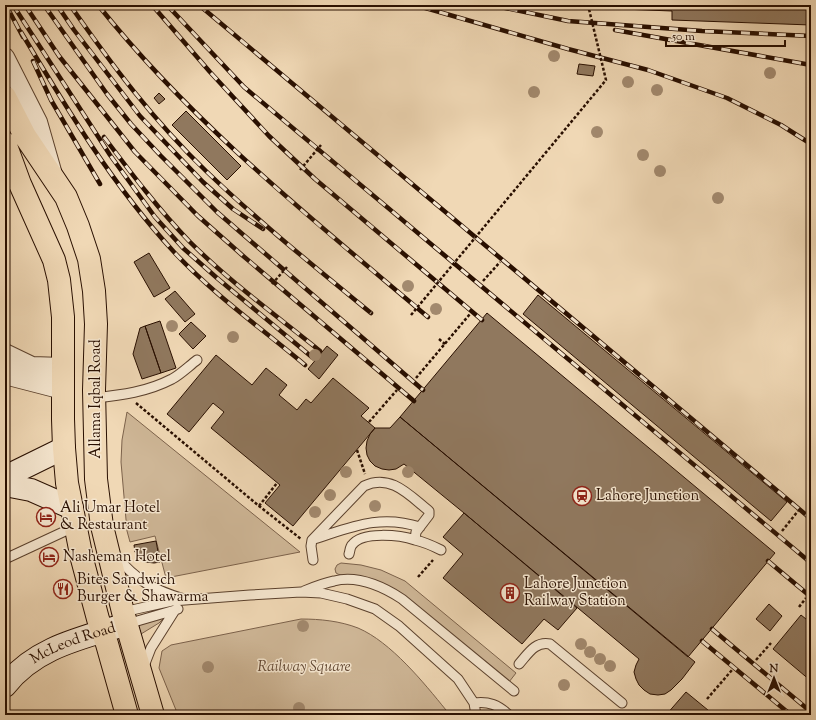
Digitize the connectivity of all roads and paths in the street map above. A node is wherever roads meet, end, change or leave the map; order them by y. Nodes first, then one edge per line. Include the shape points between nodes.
1 (588, 5) edge
2 (5, 57) edge
3 (5, 97) edge
4 (5, 143) edge
5 (321, 145) dead end
6 (5, 165) edge
7 (300, 170) dead end
8 (55, 180) junction
9 (20, 184) junction
10 (500, 262) dead end
11 (287, 267) dead end
12 (483, 281) dead end
13 (272, 284) dead end
14 (470, 314) dead end
15 (411, 315) dead end
16 (439, 339) dead end
17 (445, 344) junction
18 (5, 352) edge
19 (197, 360) dead end
20 (5, 373) edge
21 (63, 378) junction
22 (416, 378) dead end
23 (396, 390) dead end
24 (126, 395) junction
25 (94, 398) junction
26 (369, 422) dead end
27 (64, 448) junction
28 (357, 450) dead end
29 (5, 476) edge
30 (277, 483) dead end
31 (370, 483) junction
32 (5, 485) edge
33 (259, 506) junction
34 (798, 512) dead end
35 (74, 517) junction
36 (420, 527) junction
37 (782, 531) dead end
38 (105, 538) junction
39 (415, 540) junction
40 (312, 543) junction
41 (441, 550) joint
42 (348, 554) dead end
43 (5, 558) edge
44 (313, 560) dead end
45 (418, 577) dead end
46 (301, 592) junction
47 (806, 598) dead end
48 (189, 601) junction
49 (799, 607) dead end
50 (175, 610) junction
51 (125, 618) junction
52 (100, 625) junction
53 (771, 643) dead end
54 (756, 660) dead end
55 (5, 662) edge
56 (519, 664) dead end
57 (732, 670) dead end
58 (141, 674) junction
59 (5, 686) edge
60 (514, 691) dead end
61 (707, 699) dead end
62 (622, 703) dead end
63 (474, 704) junction
64 (127, 715) edge
65 (153, 715) edge
66 (476, 715) edge
67 (509, 715) edge

1 - 15 path, bridge via 606,80
2 - 8 street via 38,122
3 - 8 main road, Allama Iqbal Road via 25,136
4 - 9 main road, Allama Iqbal Road
5 - 7 path
6 - 9 street
8 - 25 main road, Allama Iqbal Road via 66,197 89,259 96,324
9 - 21 main road, Allama Iqbal Road via 54,260 59,280 63,317
10 - 12 path
11 - 13 path
14 - 17 path
16 - 17 path
17 - 22 path
18 - 21 street
19 - 24 lane via 173,378 146,390
20 - 21 main road
21 - 27 main road, Allama Iqbal Road
23 - 26 path
24 - 25 lane
24 - 33 path
25 - 38 main road, Allama Iqbal Road via 96,480
27 - 29 main road
27 - 35 main road, Allama Iqbal Road via 67,483
28 - 31 path
30 - 33 path
31 - 36 lane via 395,485 429,511
31 - 40 lane via 364,486
32 - 35 main road via 31,490
33 - 40 path
34 - 37 path
35 - 43 lane
35 - 52 main road, Allama Iqbal Road
36 - 39 lane
36 - 40 lane via 408,523 382,521 361,524
38 - 48 lane via 115,555 135,576 163,592
38 - 51 main road, Allama Iqbal Road
39 - 41 lane
39 - 42 lane via 396,536 363,538 352,544
40 - 44 lane
41 - 45 path
46 - 48 lane
46 - 60 lane via 334,581 352,579 390,590
46 - 63 lane via 347,599 375,609 399,626 458,679
47 - 49 path
48 - 50 lane
48 - 51 lane via 172,601
50 - 51 lane
50 - 58 lane via 151,648
51 - 52 main road, McLeod Road
51 - 58 main road, Allama Iqbal Road
52 - 55 main road, McLeod Road via 50,636 30,645
52 - 59 main road, McLeod Road via 42,654 22,668
52 - 64 main road, Allama Iqbal Road
53 - 54 path
56 - 62 lane via 542,642 550,644
57 - 61 path
58 - 65 main road, Allama Iqbal Road
63 - 66 lane
63 - 67 lane via 492,704

